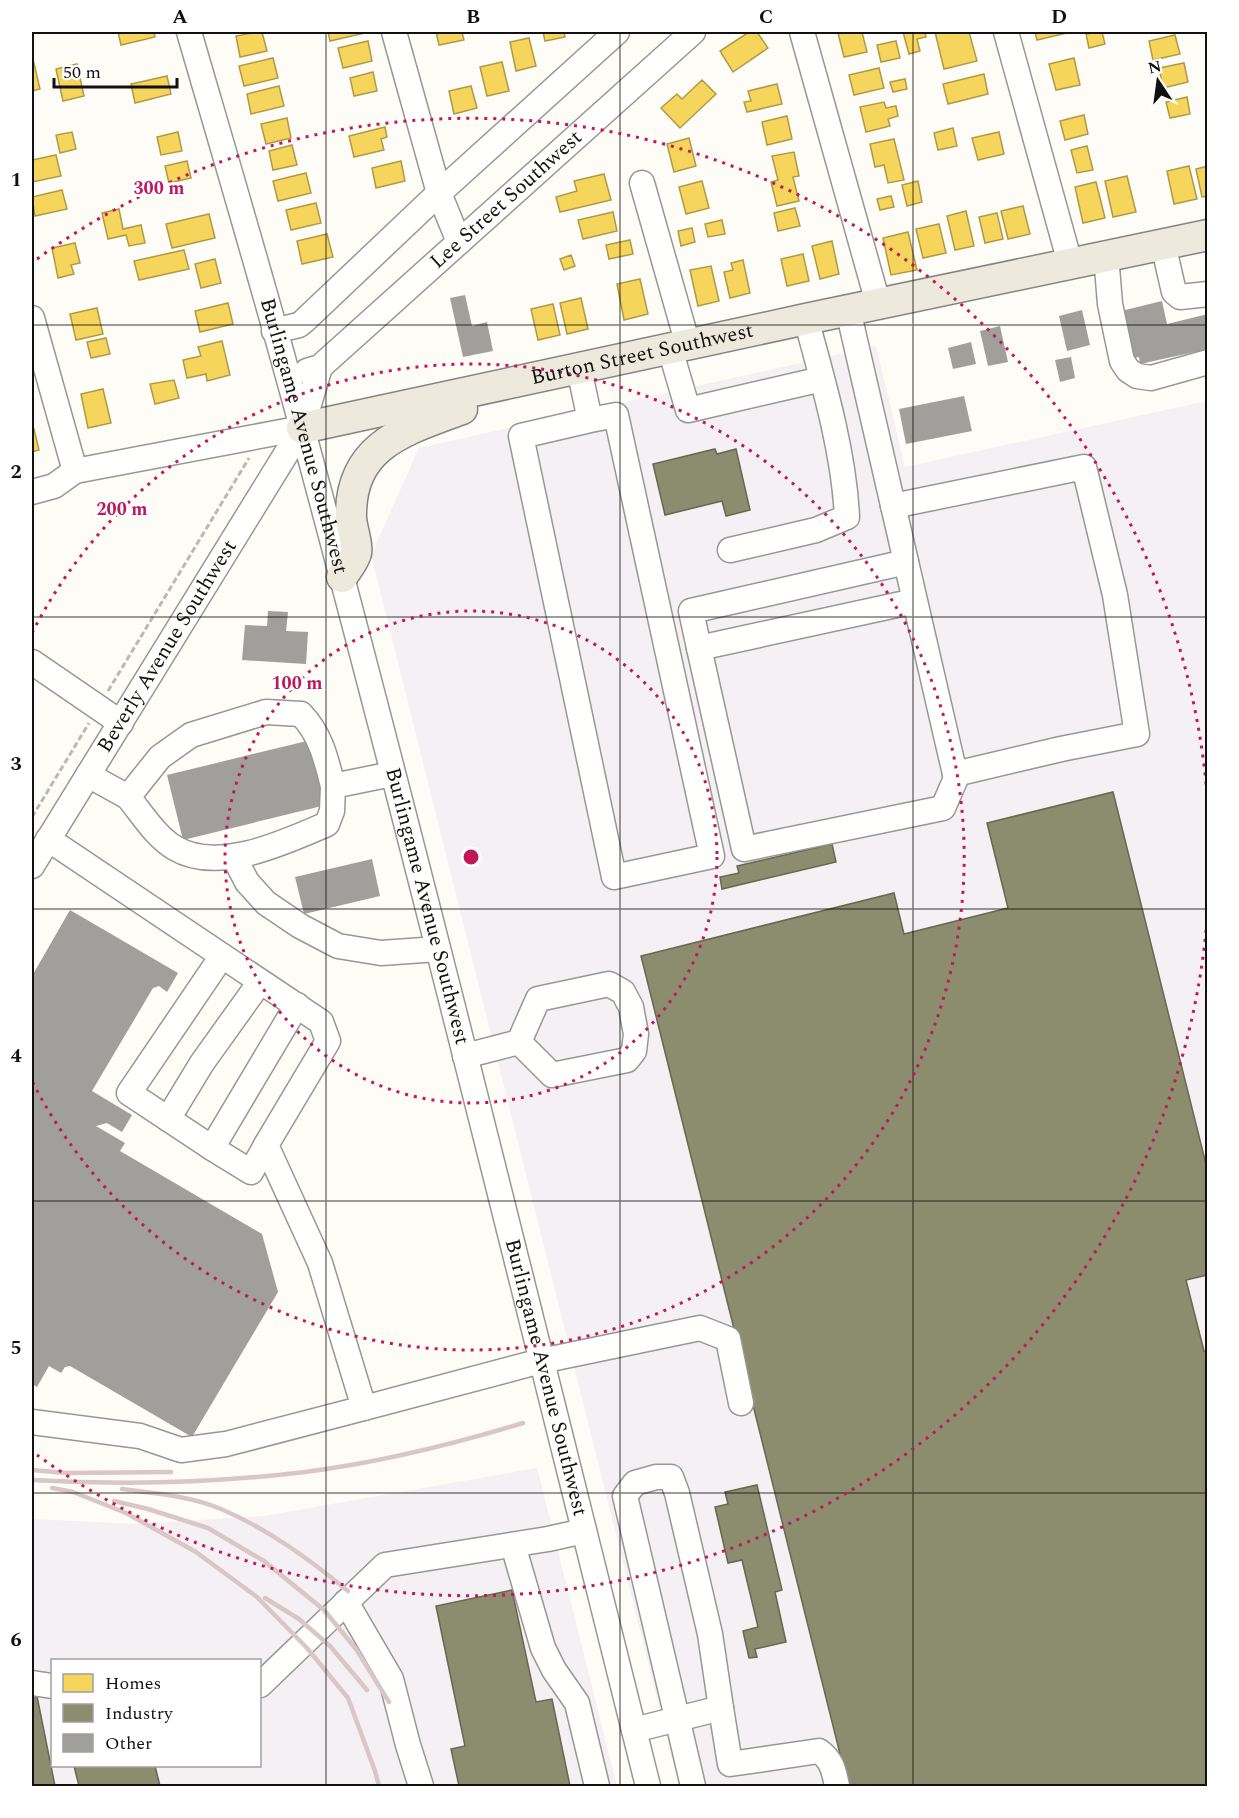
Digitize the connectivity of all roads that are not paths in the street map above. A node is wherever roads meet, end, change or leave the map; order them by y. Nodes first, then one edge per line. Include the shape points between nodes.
1 (189, 32) edge
2 (394, 32) edge
3 (693, 32) edge
4 (802, 32) edge
5 (1006, 32) edge
6 (607, 35) edge
7 (642, 183) dead end
8 (439, 193) junction
9 (1208, 234) edge
10 (459, 242) junction
11 (1164, 244) junction
12 (1106, 255) junction
13 (1070, 264) junction
14 (1208, 294) edge
15 (879, 303) junction
16 (848, 310) junction
17 (32, 318) edge
18 (806, 319) junction
19 (274, 331) junction
20 (679, 347) junction
21 (1208, 362) edge
22 (320, 367) junction
23 (579, 369) junction
24 (287, 376) junction
25 (822, 379) junction
26 (507, 384) junction
27 (590, 420) junction
28 (302, 428) junction
29 (75, 471) junction
30 (32, 492) edge
31 (893, 506) junction
32 (730, 550) dead end
33 (906, 562) junction
34 (342, 577) junction
35 (915, 600) junction
36 (699, 648) junction
37 (32, 662) edge
38 (121, 723) junction
39 (392, 774) junction
40 (955, 774) junction
41 (88, 775) junction
42 (333, 786) junction
43 (128, 797) junction
44 (48, 839) junction
45 (234, 857) junction
46 (32, 866) edge
47 (438, 950) junction
48 (222, 956) junction
49 (260, 982) junction
50 (297, 1005) junction
51 (519, 1042) junction
52 (465, 1056) junction
53 (168, 1119) junction
54 (266, 1145) junction
55 (212, 1148) junction
56 (541, 1361) junction
57 (741, 1403) dead end
58 (364, 1408) junction
59 (32, 1422) edge
60 (584, 1531) junction
61 (513, 1545) junction
62 (346, 1602) junction
63 (32, 1683) edge
64 (261, 1684) edge
65 (51, 1686) edge
66 (721, 1707) junction
67 (678, 1718) junction
68 (634, 1730) junction
69 (421, 1786) edge
70 (597, 1786) edge
71 (648, 1786) edge
72 (693, 1786) edge
73 (837, 1786) edge

1 - 19 street, Burlingame Avenue Southwest
2 - 8 street
3 - 10 street, Lee Street Southwest
4 - 15 street
5 - 13 street
6 - 8 street
7 - 20 street
8 - 10 street
8 - 19 street via 304,321
9 - 11 main road, Burton Street Southwest
10 - 22 street, Lee Street Southwest
11 - 12 main road, Burton Street Southwest
11 - 14 street via 1174,292 1180,297
12 - 13 main road, Burton Street Southwest
12 - 21 street via 1110,304 1122,362 1128,370 1151,378
13 - 15 main road, Burton Street Southwest
15 - 16 main road, Burton Street Southwest
16 - 18 main road, Burton Street Southwest
16 - 31 street
17 - 29 street
18 - 20 main road, Burton Street Southwest
18 - 25 street
19 - 24 street, Burlingame Avenue Southwest
20 - 23 main road, Burton Street Southwest
20 - 25 street via 688,410
22 - 24 street, Lee Street Southwest
22 - 28 street
23 - 26 main road, Burton Street Southwest
23 - 27 street
24 - 28 street, Burlingame Avenue Southwest
25 - 32 street via 846,490 847,516 816,530
26 - 28 main road, Burton Street Southwest
26 - 34 main road via 462,409 407,429 376,448 353,489 351,517 356,552
27 - 27 street via 616,415 712,856 614,877 521,436
28 - 29 street, Burton Street Southwest
28 - 34 street, Burlingame Avenue Southwest
28 - 38 street, Beverly Avenue Southwest
29 - 30 street via 54,486
31 - 33 street
31 - 40 street via 1084,467 1114,595 1137,734
33 - 35 street
33 - 36 street via 691,612
34 - 39 street, Burlingame Avenue Southwest
35 - 36 street
35 - 40 street
36 - 40 street via 744,849 943,808
37 - 38 street
38 - 41 street, Beverly Avenue Southwest
39 - 42 street
39 - 47 street, Burlingame Avenue Southwest
41 - 43 street
41 - 44 street, Beverly Avenue Southwest
42 - 43 street via 314,727 301,714 266,712 191,735 160,757
42 - 45 street via 332,812 327,824
43 - 45 street via 174,848 197,858
44 - 46 street, Beverly Avenue Southwest
44 - 48 street
45 - 47 street via 247,882 266,903 338,946 381,953
47 - 52 street, Burlingame Avenue Southwest
48 - 49 street
48 - 53 street via 129,1093
49 - 50 street
49 - 53 street
50 - 54 street via 321,1022 328,1041
50 - 55 street
51 - 51 street via 552,1075 627,1060 634,1051 636,1034 631,1007 623,992 609,984 538,999
51 - 52 street
52 - 56 street, Burlingame Avenue Southwest
53 - 55 street
54 - 55 street via 251,1172
54 - 58 street via 320,1263
56 - 57 street via 700,1328 728,1339
56 - 58 street
56 - 60 street, Burlingame Avenue Southwest
58 - 59 street via 225,1444 181,1450 140,1436
60 - 61 street
60 - 68 street, Burlingame Avenue Southwest
61 - 62 street via 385,1565
61 - 70 street via 543,1648 577,1703
62 - 64 street
62 - 69 street via 391,1679
63 - 65 street
66 - 67 street
66 - 67 street via 710,1634 677,1493 670,1476 656,1477 635,1483 625,1496
66 - 73 street via 730,1764 819,1751 832,1765
67 - 68 street
67 - 72 street
68 - 71 street, Burlingame Avenue Southwest

